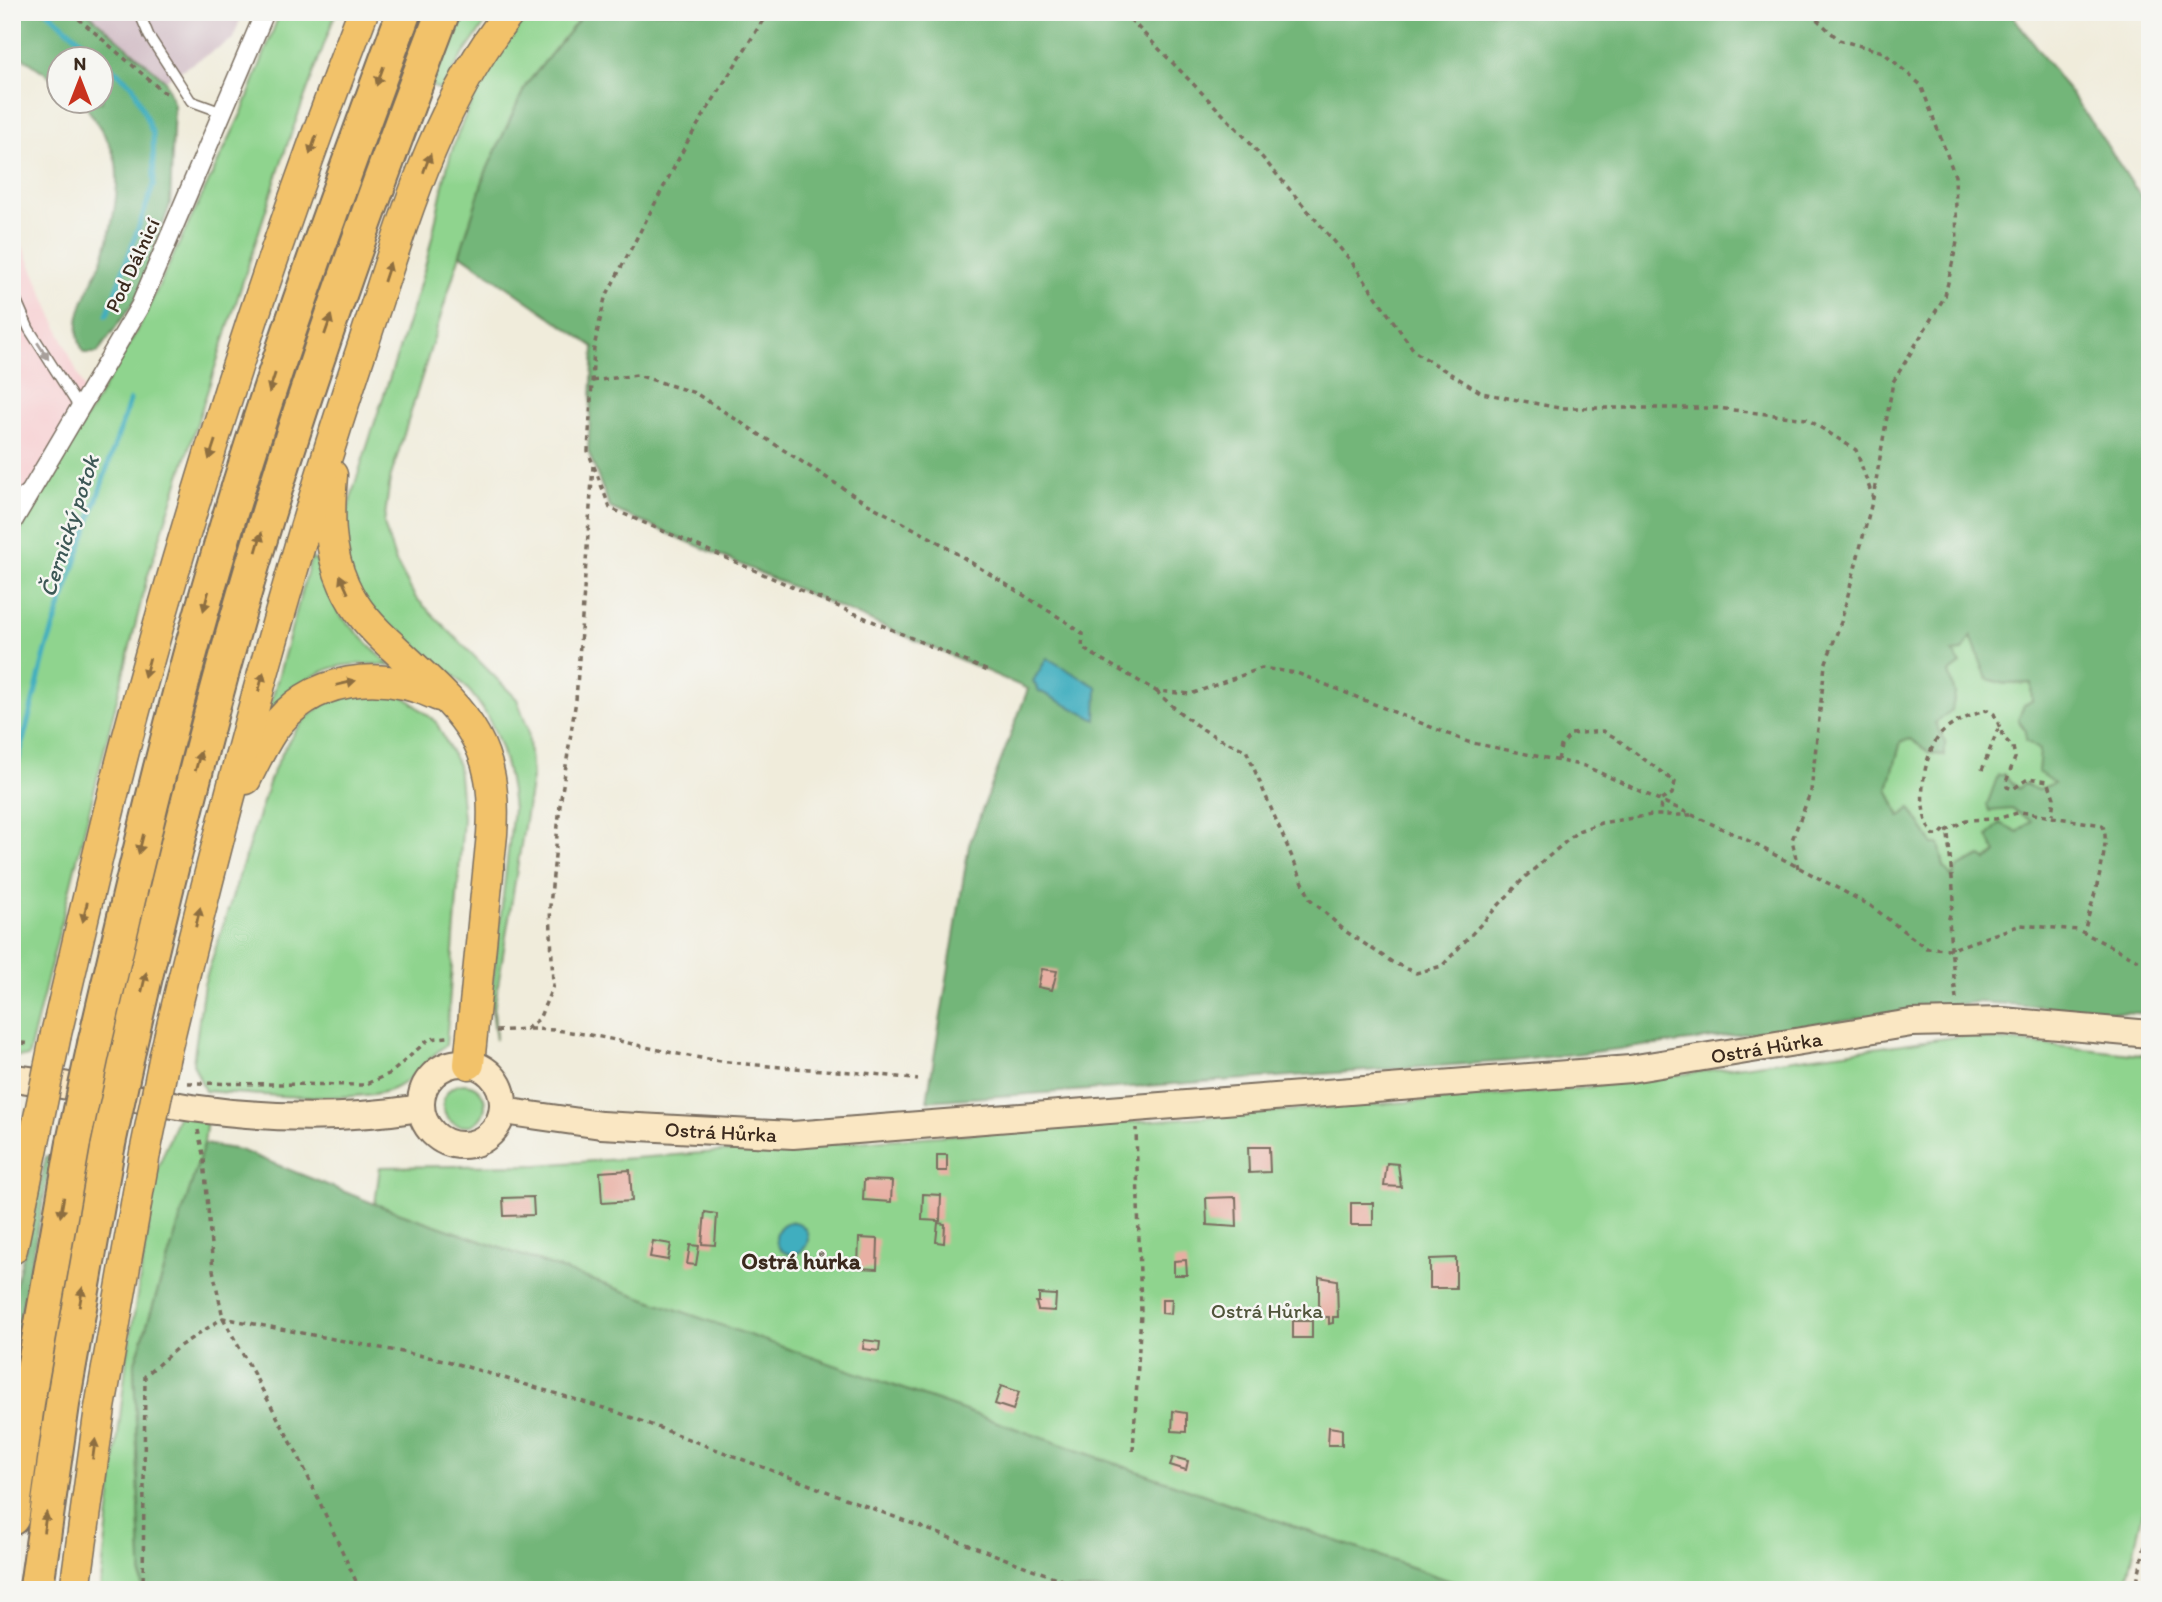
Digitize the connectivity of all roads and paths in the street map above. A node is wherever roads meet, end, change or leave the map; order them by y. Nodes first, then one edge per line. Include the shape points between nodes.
1 (71, 12) edge
2 (139, 12) edge
3 (265, 12) edge
4 (363, 12) edge
5 (404, 12) edge
6 (443, 12) edge
7 (510, 12) edge
8 (768, 12) edge
9 (1123, 12) edge
10 (1809, 12) edge
11 (191, 100) junction
12 (225, 113) junction
13 (12, 290) edge
14 (592, 381) junction
15 (80, 409) junction
16 (335, 430) junction
17 (593, 464) junction
18 (35, 482) junction
19 (1873, 498) junction
20 (12, 501) edge
21 (12, 523) edge
22 (988, 671) dead end
23 (1156, 691) junction
24 (455, 706) junction
25 (1998, 729) junction
26 (1558, 760) junction
27 (1982, 769) dead end
28 (1661, 800) junction
29 (1660, 815) junction
30 (1693, 815) junction
31 (2052, 815) junction
32 (1946, 831) junction
33 (216, 843) junction
34 (1798, 868) junction
35 (2084, 935) junction
36 (1952, 948) junction
37 (2150, 966) edge
38 (1958, 1022) junction
39 (526, 1029) junction
40 (2150, 1034) edge
41 (471, 1045) junction
42 (12, 1078) edge
43 (918, 1080) dead end
44 (191, 1096) junction
45 (421, 1108) junction
46 (1136, 1108) junction
47 (503, 1111) junction
48 (12, 1250) edge
49 (223, 1318) junction
50 (1133, 1451) dead end
51 (12, 1518) edge
52 (2150, 1524) edge
53 (36, 1590) edge
54 (75, 1590) edge
55 (143, 1590) edge
56 (360, 1590) edge
57 (1088, 1590) edge
58 (2135, 1590) edge

1 - 11 path via 162,91
2 - 11 lane via 149,36
3 - 12 street, Pod Dálnicí
4 -> 48 highway, bridge via 270,268 173,575 56,1034
5 -> 51 highway, bridge via 277,366 225,530 164,752 74,1140
53 -> 6 highway, bridge via 62,1401 108,1146 198,759 260,537 364,218
16 -> 7 highway via 402,227 442,123 477,57
8 - 14 path via 689,139 605,298
9 - 19 path via 1252,145 1351,261 1415,352 1482,393 1559,408 1717,408 1807,419 1856,450
10 - 19 path via 1839,40 1883,52 1921,85 1955,176 1956,243 1945,296 1893,382
11 - 12 lane
12 - 15 street, Pod Dálnicí via 140,306
13 -> 15 lane via 29,329
14 - 17 path via 588,451
14 - 23 path via 637,375 695,393 866,503 1065,621 1083,634 1082,648
15 - 18 street, Pod Dálnicí
24 -> 16 highway via 375,630 343,584 330,527
33 -> 16 highway
17 - 22 path via 610,508
17 - 39 path via 576,700 550,906 553,986 539,1019
18 - 20 lane
18 - 21 street, Pod Dálnicí
19 - 34 path via 1825,665 1811,790 1792,840
23 - 26 path via 1191,694 1262,668 1297,673 1468,742
23 - 29 path via 1186,721 1246,750 1310,899 1346,931 1416,973 1442,966 1524,877 1578,831
33 -> 24 highway via 271,732 308,698 338,684 371,679 407,684
24 - 41 highway via 480,743 493,790
25 - 27 path
25 - 31 path via 2013,747 2015,758 2007,788 2029,778 2048,781 2054,798
25 - 32 path via 1988,710 1943,731 1932,746 1922,793 1924,818 1934,835
26 - 28 path via 1585,766
26 - 28 path via 1561,746 1571,734 1603,731 1672,777 1676,789
28 - 29 path
28 - 30 path
29 - 30 path
30 - 34 path
31 - 32 path via 2021,812 1966,820
31 - 35 path via 2102,825 2106,830 2101,882 2088,910
32 - 36 path via 1953,887
54 -> 33 highway, bridge via 100,1408 145,1153
34 - 36 path via 1871,906 1926,948
35 - 36 path via 2078,930 2021,925
35 - 37 path
36 - 38 path
38 - 40 main road, Ostrá Hůrka via 2003,1021
38 - 46 main road, Ostrá Hůrka via 1911,1023 1630,1069
39 - 41 path
39 - 43 path via 569,1029 702,1059
41 - 44 path via 429,1039 391,1073 364,1085
41 - 45 main road via 457,1063 434,1074 426,1084
41 - 47 main road via 492,1075 503,1098
42 - 44 main road
44 - 45 main road via 309,1117
44 - 49 path via 204,1159
45 - 47 main road via 432,1132 455,1145 491,1134
46 - 47 main road, Ostrá Hůrka via 793,1135 601,1125
46 - 50 path via 1140,1313
49 - 55 path via 178,1347 145,1376
49 - 56 path via 298,1455
49 - 57 path via 444,1360 617,1412
52 - 58 path

